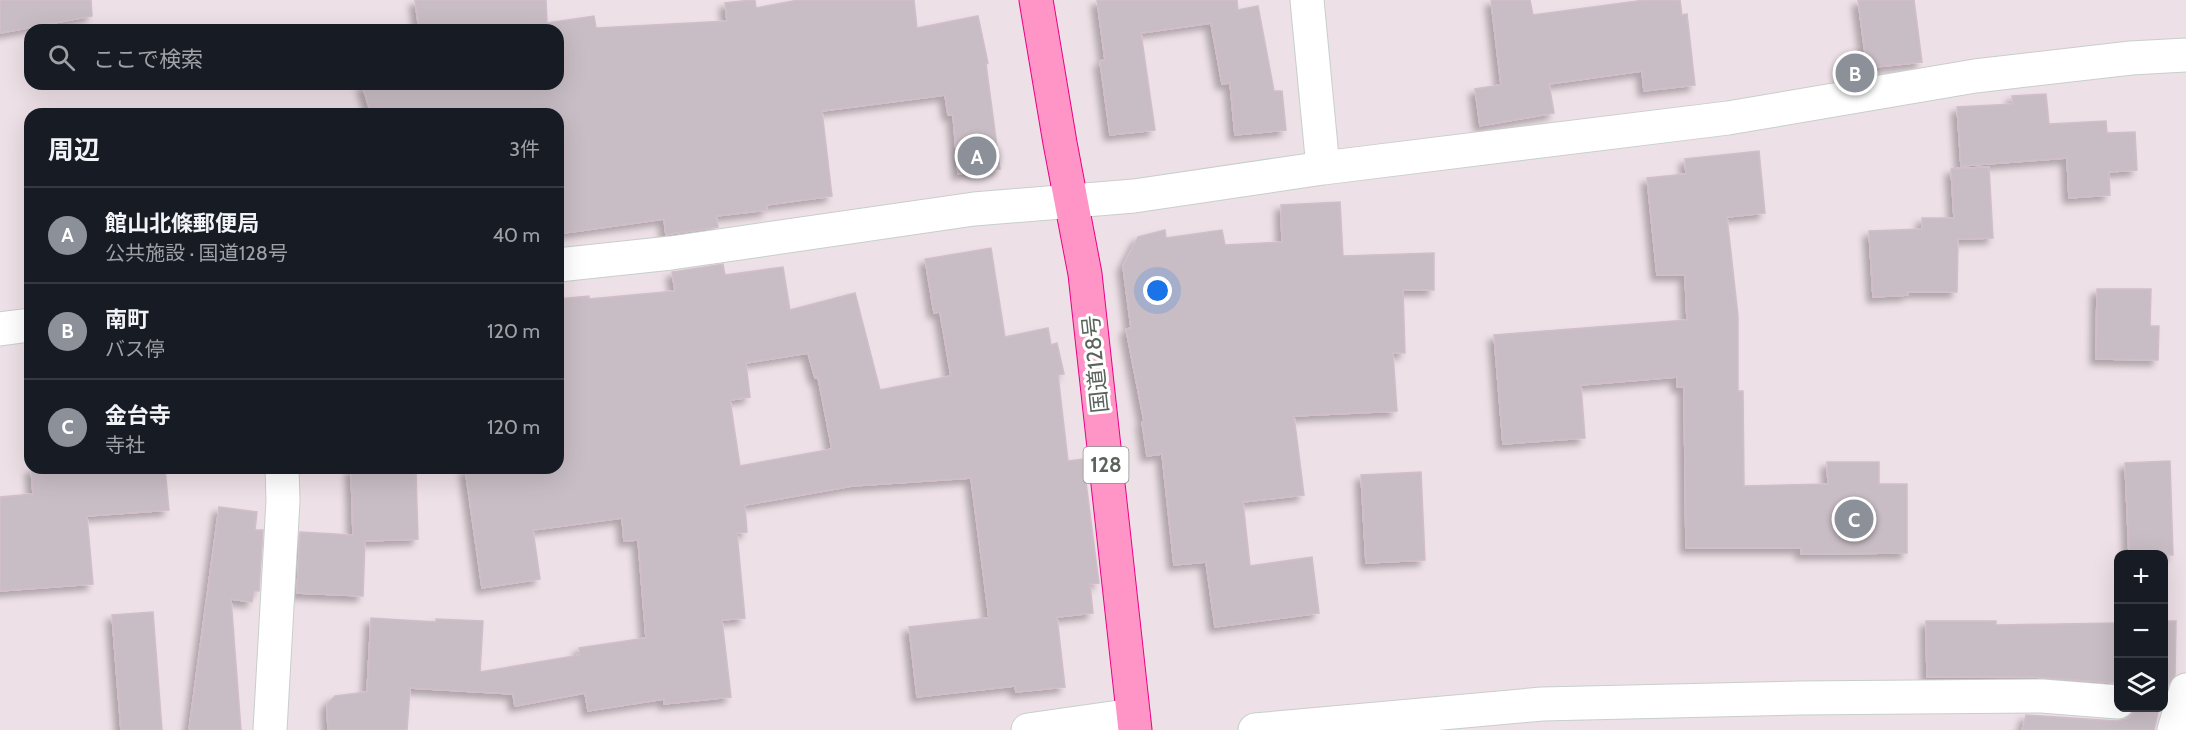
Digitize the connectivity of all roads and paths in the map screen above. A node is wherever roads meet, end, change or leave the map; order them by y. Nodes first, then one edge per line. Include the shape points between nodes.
1 (1036, 0) edge
2 (1307, 0) edge
3 (2186, 55) edge
4 (1323, 168) junction
5 (1071, 201) junction
6 (564, 264) edge
7 (24, 326) edge
8 (0, 329) edge
9 (282, 474) edge
10 (2114, 702) edge
11 (1134, 722) edge
12 (270, 730) edge
13 (1028, 730) edge
14 (1255, 730) edge

1 - 5 highway, 国道128号 / 128
2 - 4 street
3 - 4 street via 1975,76 1728,118
4 - 5 street via 1134,196
5 - 6 street via 974,209 671,253
5 - 11 highway, 国道128号 / 128 via 1085,274
7 - 8 street
9 - 12 street
10 - 14 street via 2032,696 1542,704
11 - 13 street

